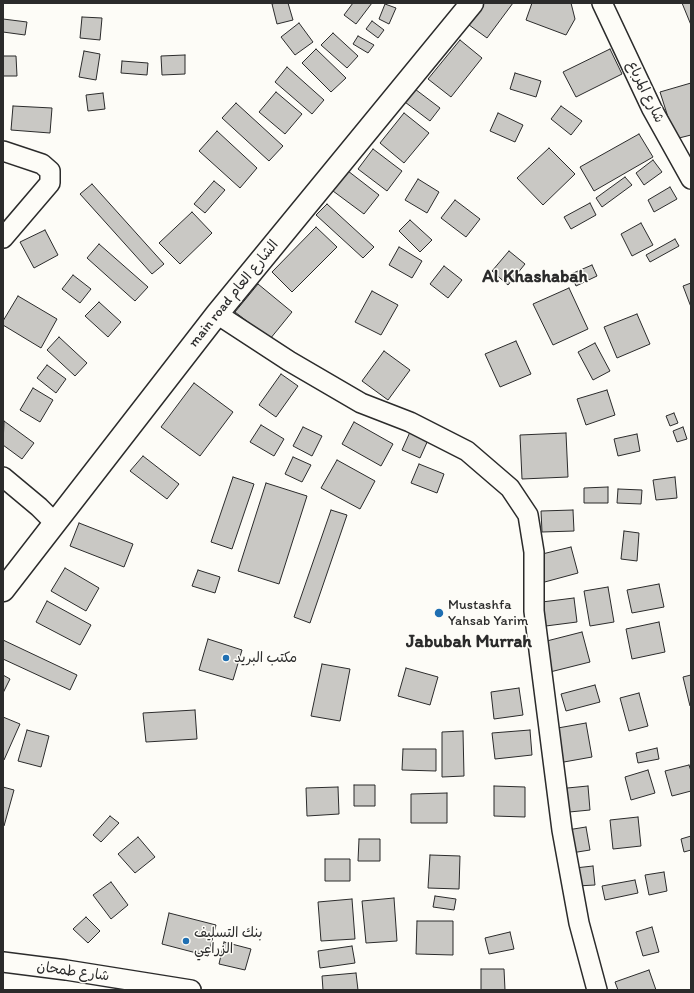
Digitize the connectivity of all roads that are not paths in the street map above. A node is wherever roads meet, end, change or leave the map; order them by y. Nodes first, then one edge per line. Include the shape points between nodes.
1 (472, 3) edge
2 (602, 3) edge
3 (3, 151) edge
4 (691, 179) edge
5 (3, 238) edge
6 (217, 314) junction
7 (3, 477) edge
8 (55, 523) junction
9 (3, 590) edge
10 (3, 962) edge
11 (191, 990) edge
12 (597, 990) edge

1 - 6 main road, main road الشارع العام
2 - 4 street, شارع المرباع via 652,109
3 - 5 street via 42,164 50,171 50,183
6 - 8 main road, main road الشارع العام
6 - 12 street via 289,361 361,403 410,422 467,451 510,488 528,515 534,552 534,611 562,830 579,923
7 - 8 street via 40,507
8 - 9 main road, main road الشارع العام
10 - 11 street, شارع طمحان

